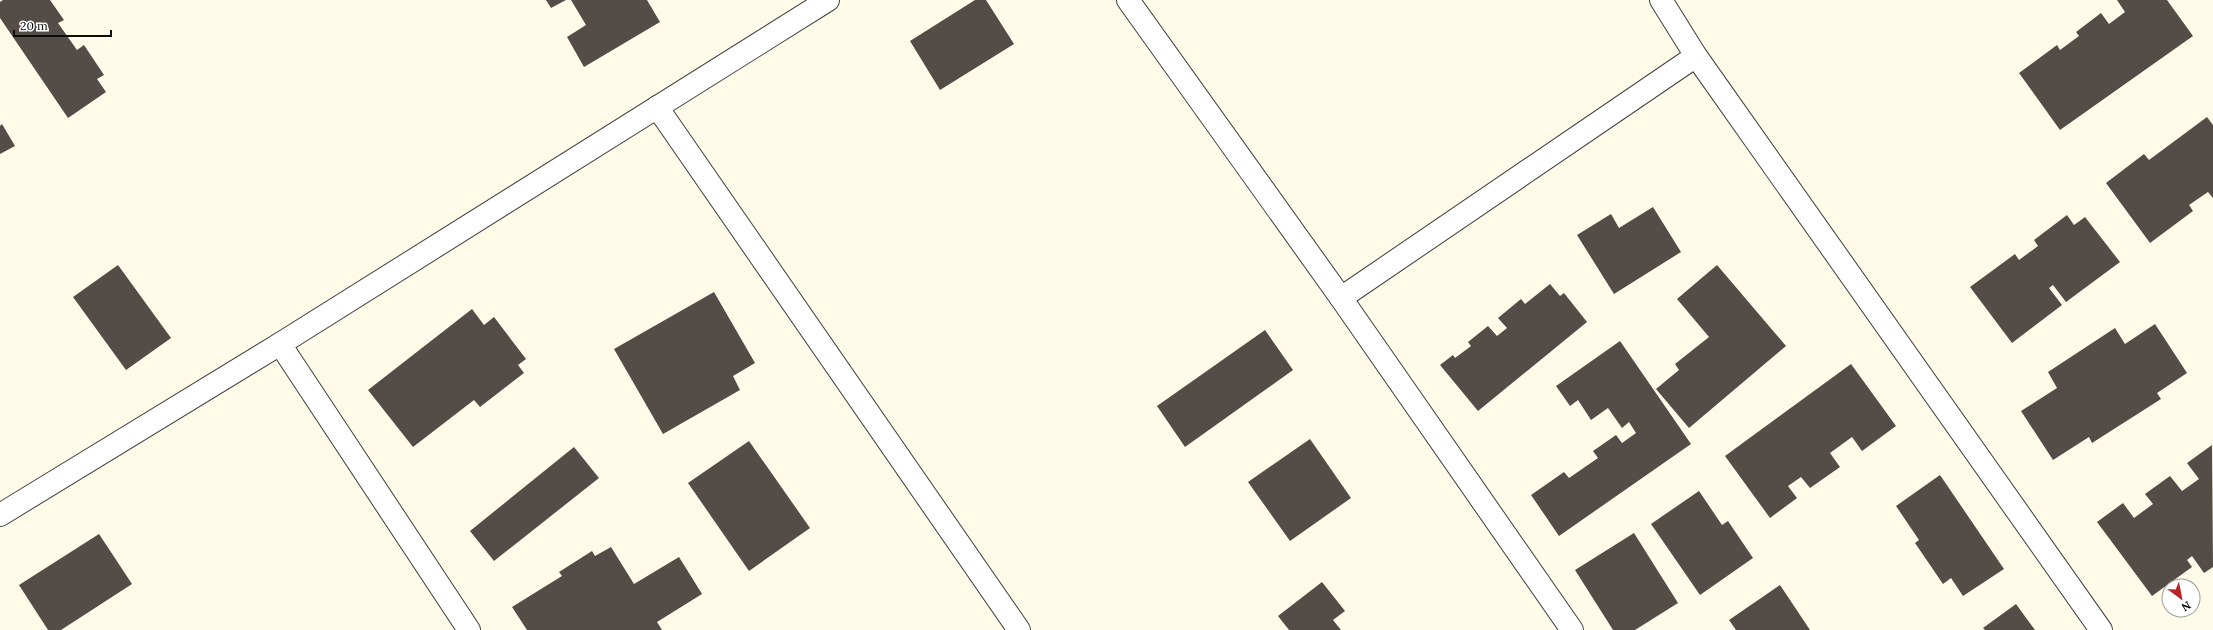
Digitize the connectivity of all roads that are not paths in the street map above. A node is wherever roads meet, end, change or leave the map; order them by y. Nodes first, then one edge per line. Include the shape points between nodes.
1 (828, 0) edge
2 (1128, 0) edge
3 (1661, 0) edge
4 (1696, 56) junction
5 (657, 107) junction
6 (1341, 298) junction
7 (280, 344) junction
8 (0, 515) edge
9 (469, 630) edge
10 (1019, 630) edge
11 (1572, 630) edge
12 (2101, 630) edge

1 - 5 street
2 - 6 street
3 - 4 street
4 - 6 street
4 - 12 street
5 - 7 street
5 - 10 street
6 - 11 street
7 - 8 street
7 - 9 street

